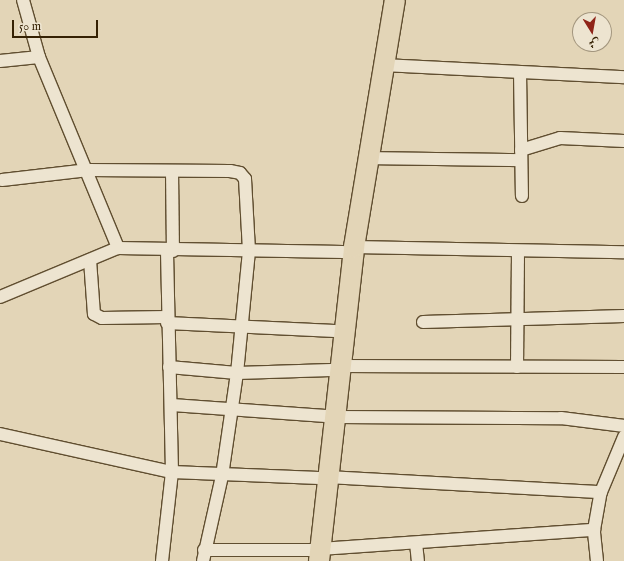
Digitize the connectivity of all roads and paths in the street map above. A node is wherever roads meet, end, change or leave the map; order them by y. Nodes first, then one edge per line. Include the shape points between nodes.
1 (23, 0) edge
2 (383, 0) edge
3 (395, 0) edge
4 (39, 57) junction
5 (0, 61) edge
6 (384, 64) junction
7 (520, 72) junction
8 (624, 77) edge
9 (624, 141) edge
10 (521, 155) junction
11 (369, 158) junction
12 (88, 170) junction
13 (172, 171) junction
14 (2, 180) dead end
15 (522, 196) dead end
16 (118, 248) junction
17 (348, 249) junction
18 (170, 251) junction
19 (249, 251) junction
20 (518, 252) junction
21 (624, 252) edge
22 (90, 260) junction
23 (0, 297) edge
24 (624, 316) edge
25 (515, 318) junction
26 (167, 320) junction
27 (423, 322) dead end
28 (240, 328) junction
29 (335, 331) junction
30 (168, 367) junction
31 (517, 367) junction
32 (624, 367) edge
33 (336, 368) junction
34 (236, 373) junction
35 (172, 405) junction
36 (232, 410) junction
37 (331, 417) junction
38 (624, 426) edge
39 (0, 434) edge
40 (624, 437) edge
41 (172, 472) junction
42 (222, 476) junction
43 (324, 477) junction
44 (601, 492) junction
45 (594, 530) junction
46 (416, 543) junction
47 (315, 555) edge
48 (204, 556) edge
49 (162, 561) edge
50 (418, 561) edge
51 (596, 561) edge

1 - 4 street
2 - 17 main road
3 - 6 main road
4 - 5 street
4 - 12 street
6 - 7 street
6 - 11 main road
7 - 8 street
7 - 10 street
9 - 10 street via 560,138
10 - 11 street
10 - 15 street
11 - 17 main road
12 - 13 street
12 - 14 street
12 - 16 street
13 - 18 street
13 - 19 street via 240,173 245,179
16 - 18 street
16 - 22 street
17 - 19 street
17 - 20 street
17 - 29 main road
17 - 33 main road
18 - 19 street
18 - 26 street
19 - 28 street
20 - 21 street
20 - 25 street
22 - 23 street
22 - 26 street via 94,314 102,318
24 - 25 street
25 - 27 street
25 - 31 street
26 - 28 street
26 - 30 street
28 - 29 street
28 - 34 street
29 - 33 main road
30 - 34 street
30 - 35 street
31 - 32 street
31 - 33 street
33 - 34 street
33 - 37 main road
34 - 36 street
35 - 36 street
35 - 41 street
36 - 37 street
36 - 42 street
37 - 38 street via 561,418
37 - 43 main road
39 - 41 street
40 - 44 street
41 - 42 street
41 - 49 street
42 - 43 street
42 - 48 street
43 - 44 street
43 - 47 main road
44 - 45 street
45 - 46 street
45 - 51 street
46 - 47 street
46 - 50 street
47 - 48 street

